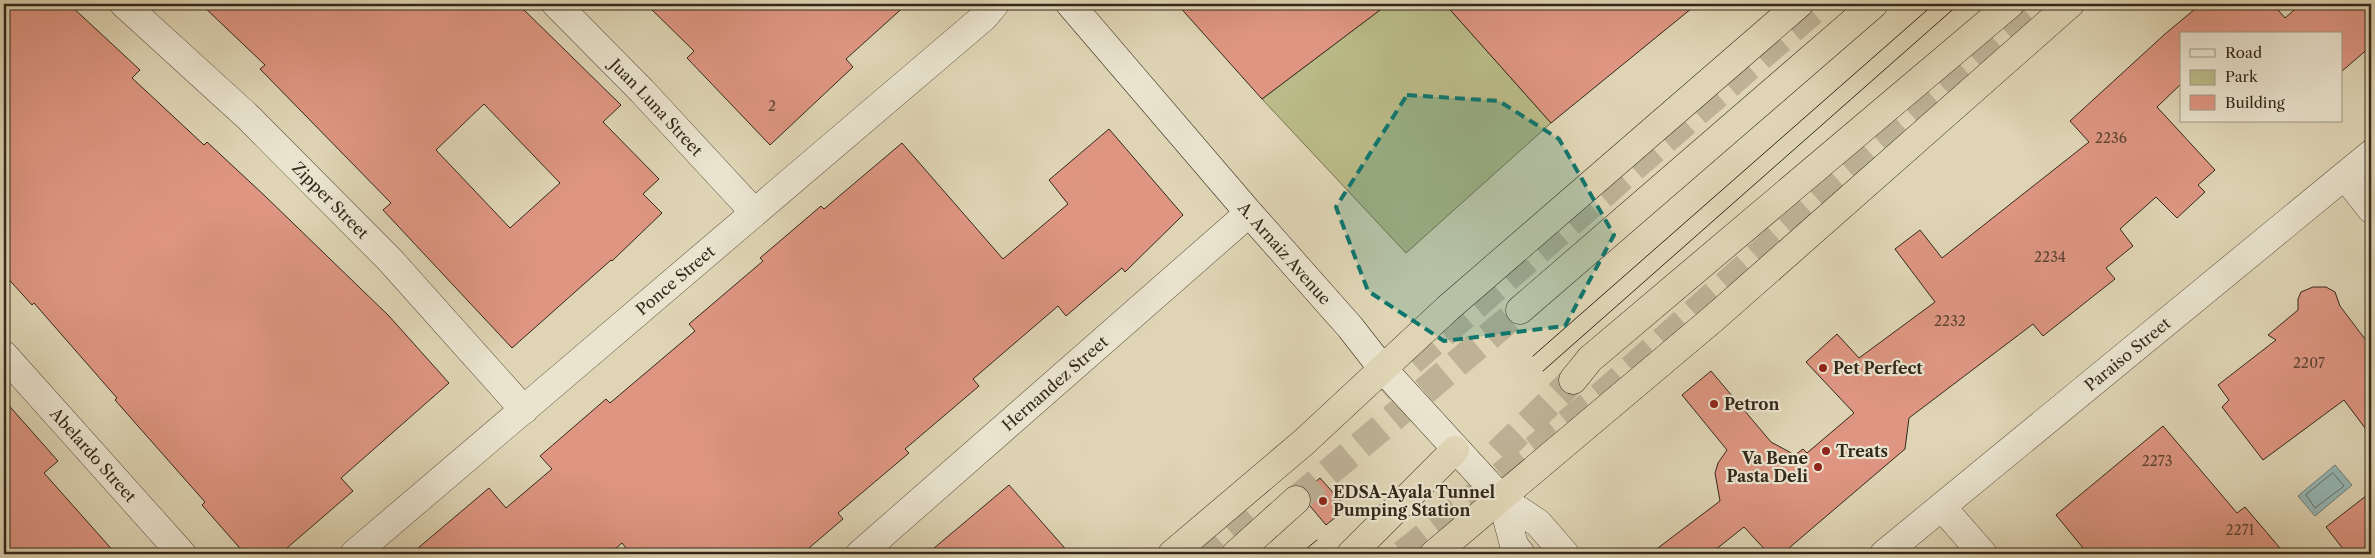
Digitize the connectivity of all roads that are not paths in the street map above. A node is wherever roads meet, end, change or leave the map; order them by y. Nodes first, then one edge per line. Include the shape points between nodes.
1 (124, 4) edge
2 (556, 4) edge
3 (995, 4) edge
4 (1070, 4) edge
5 (1799, 4) edge
6 (1874, 4) edge
7 (2010, 4) edge
8 (2070, 4) edge
9 (2371, 154) edge
10 (2345, 176) junction
11 (2371, 209) edge
12 (754, 212) junction
13 (1249, 213) junction
14 (1520, 310) tunnel mouth
15 (4, 355) edge
16 (1382, 368) junction
17 (1574, 380) tunnel mouth
18 (524, 410) junction
19 (1455, 450) junction
20 (1502, 499) junction
21 (1296, 500) tunnel mouth
22 (1942, 507) junction
23 (182, 554) edge
24 (354, 554) edge
25 (860, 554) edge
26 (1172, 554) edge
27 (1236, 554) edge
28 (1351, 554) edge
29 (1434, 554) edge
30 (1520, 554) edge
31 (1565, 554) edge
32 (1884, 554) edge
33 (1983, 554) edge

1 - 18 street, Zipper Street via 248,117 390,260
2 - 12 street, Juan Luna Street
3 - 12 street, Ponce Street via 984,17
4 - 13 street, A. Arnaiz Avenue
5 - 16 highway
6 - 14 highway
7 - 17 highway via 1590,359
8 - 20 highway via 1714,318
9 - 10 street, Paraiso Street
10 - 11 street
10 - 22 street, Paraiso Street
12 - 18 street, Ponce Street
13 - 16 street, A. Arnaiz Avenue
13 - 25 street, Hernandez Street
15 - 23 street, Abelardo Street
16 - 19 street, A. Arnaiz Avenue
16 - 26 highway via 1304,442
18 - 24 street, Ponce Street
19 - 20 street, A. Arnaiz Avenue
19 - 28 highway
20 - 29 highway
20 - 30 street via 1514,546
20 - 31 street, A. Arnaiz Avenue via 1538,523
21 - 27 highway
22 - 32 street, Paraiso Street
22 - 33 street

